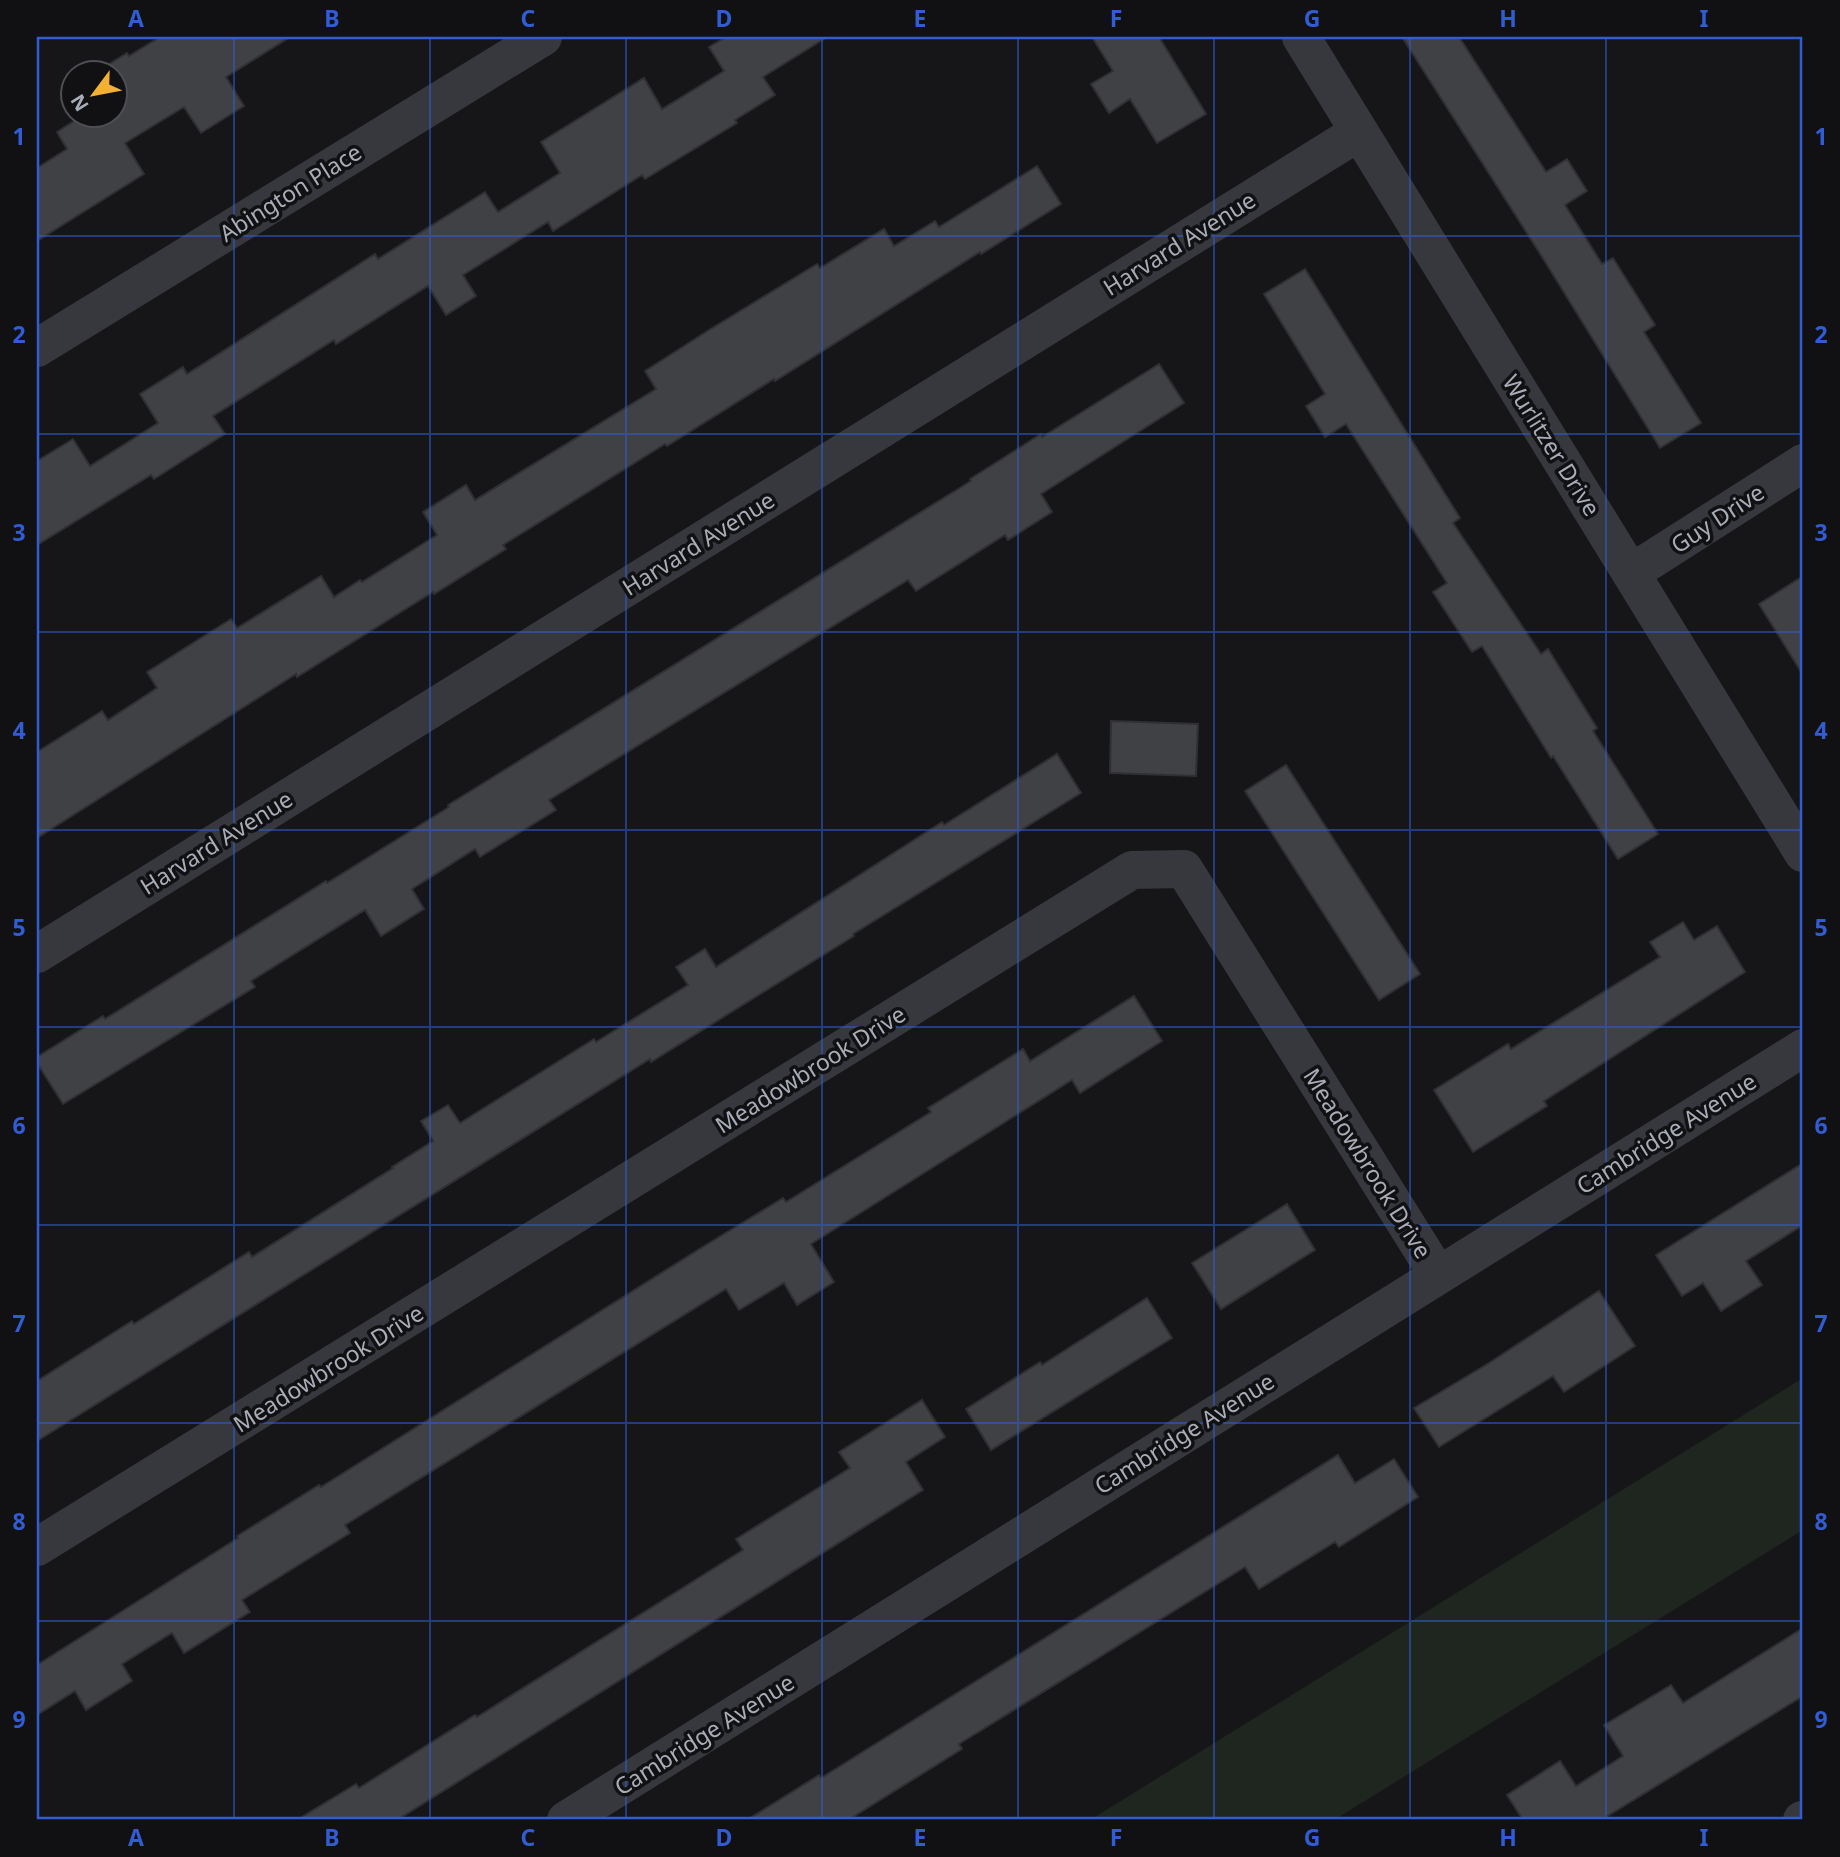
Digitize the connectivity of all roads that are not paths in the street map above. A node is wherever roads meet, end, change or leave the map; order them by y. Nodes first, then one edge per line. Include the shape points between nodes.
1 (543, 37) edge
2 (1301, 37) edge
3 (1359, 132) junction
4 (37, 348) edge
5 (1803, 463) edge
6 (1631, 573) junction
7 (1803, 853) edge
8 (37, 954) edge
9 (1803, 1048) edge
10 (1438, 1275) junction
11 (37, 1547) edge
12 (566, 1820) edge

1 - 4 street, Abington Place
2 - 3 street, Wurlitzer Drive
3 - 6 street, Wurlitzer Drive
3 - 8 street, Harvard Avenue
5 - 6 street, Guy Drive
6 - 7 street, Wurlitzer Drive
9 - 10 street, Cambridge Avenue
10 - 11 street, Meadowbrook Drive via 1184,869 1132,870
10 - 12 street, Cambridge Avenue

